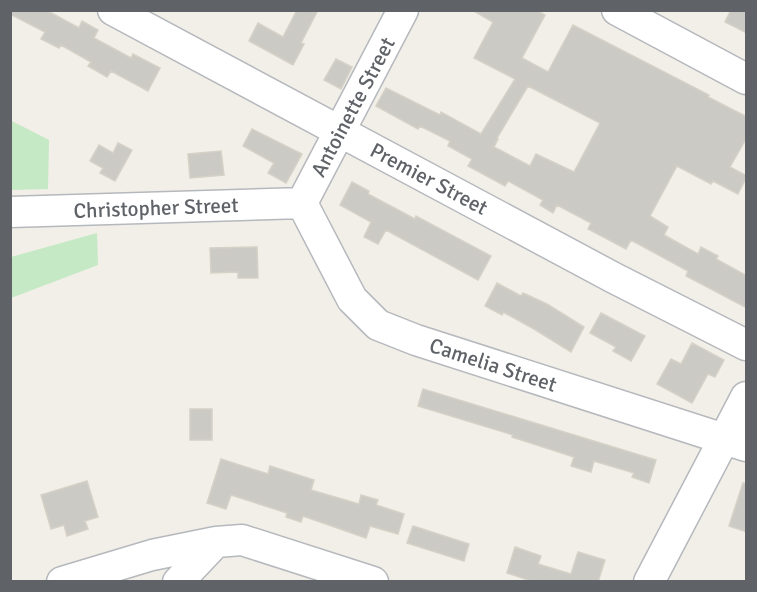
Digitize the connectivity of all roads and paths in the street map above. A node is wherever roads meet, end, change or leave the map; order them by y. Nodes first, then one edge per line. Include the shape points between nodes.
1 (113, 10) edge
2 (403, 10) edge
3 (617, 10) edge
4 (747, 79) edge
5 (341, 132) junction
6 (302, 203) junction
7 (10, 212) edge
8 (747, 345) edge
9 (747, 397) edge
10 (736, 443) edge
11 (216, 542) junction
12 (62, 582) edge
13 (178, 582) edge
14 (373, 582) edge
15 (649, 582) edge

1 - 5 street, Premier Street
2 - 5 street, Antoinette Street
3 - 4 street
5 - 6 street, Antoinette Street
5 - 8 street, Premier Street
6 - 7 street, Christopher Street
6 - 10 street, Camelia Street via 352,299 378,324 416,340
9 - 10 street
10 - 15 street
11 - 12 street via 152,555
11 - 13 street
11 - 14 street via 242,540

